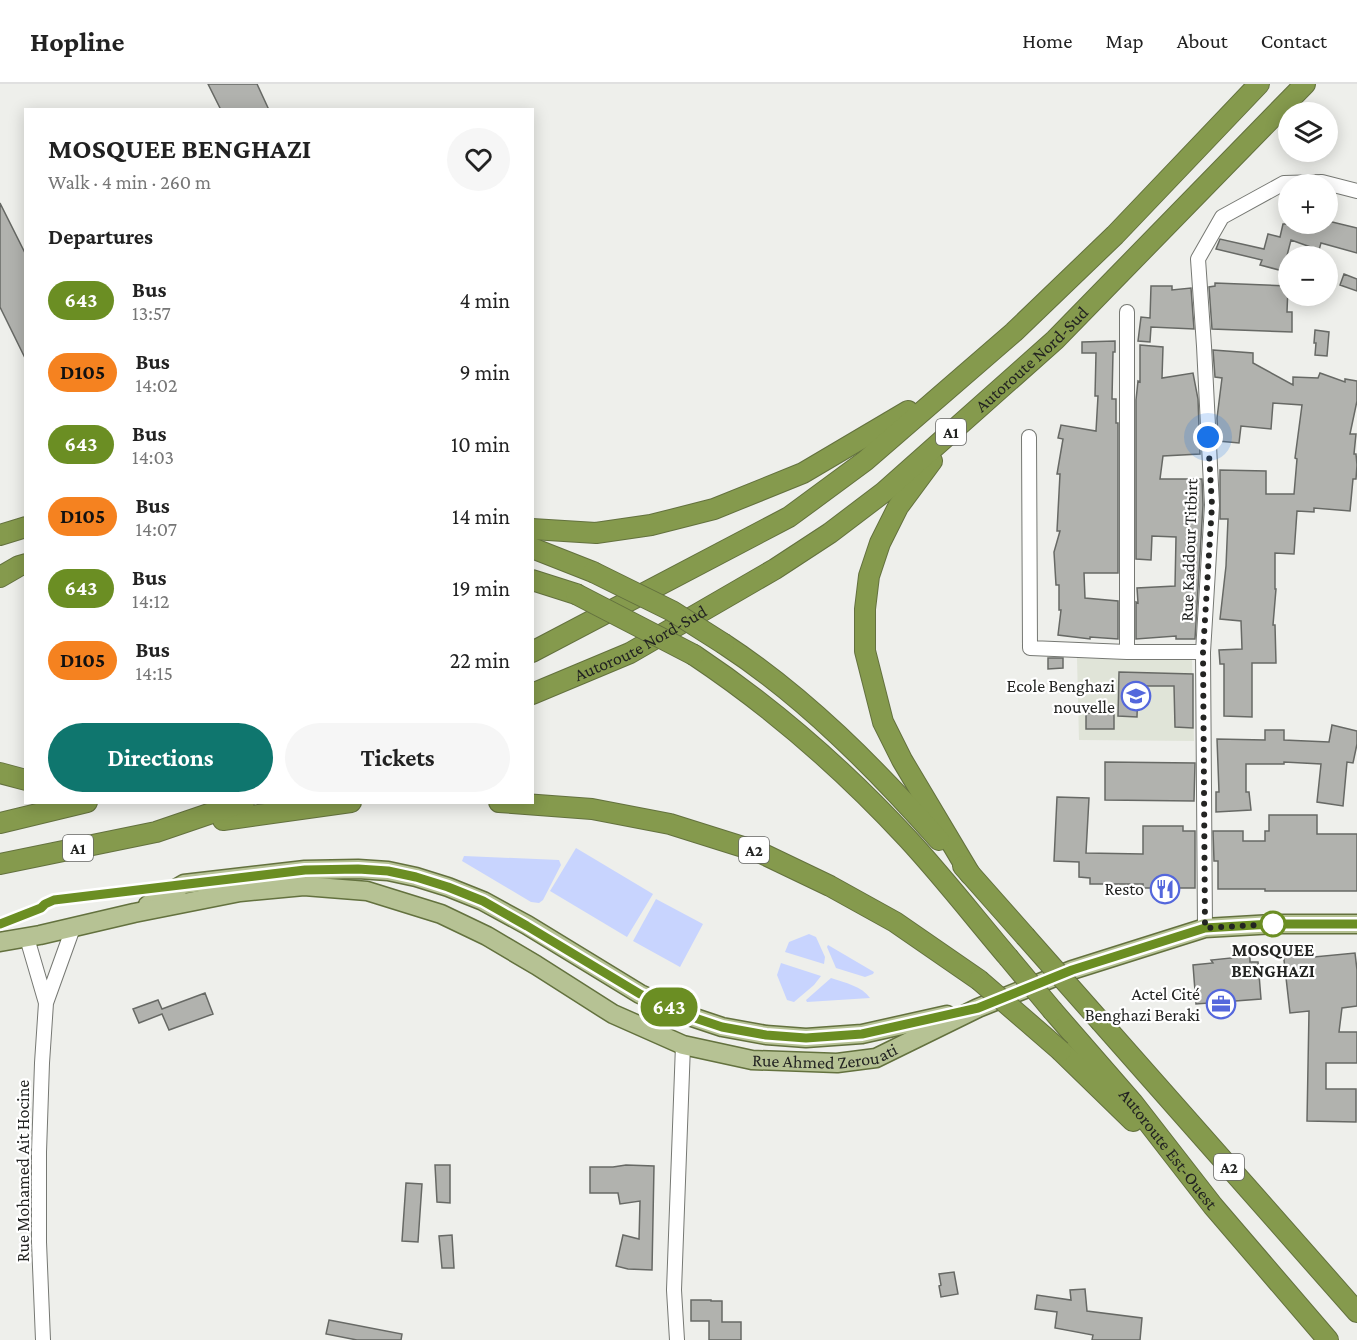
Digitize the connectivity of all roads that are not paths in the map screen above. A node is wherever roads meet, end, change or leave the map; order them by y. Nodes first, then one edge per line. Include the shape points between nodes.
1 (1260, 84) edge
2 (1305, 84) edge
3 (1357, 191) edge
4 (1127, 312) dead end
5 (956, 382) junction
6 (967, 418) junction
7 (1029, 437) dead end
8 (24, 528) edge
9 (534, 529) edge
10 (0, 535) edge
11 (534, 549) edge
12 (24, 565) edge
13 (0, 577) edge
14 (534, 581) edge
15 (534, 651) edge
16 (1126, 652) junction
17 (1203, 652) junction
18 (534, 693) edge
19 (0, 773) edge
20 (24, 779) edge
21 (79, 804) edge
22 (238, 804) edge
23 (336, 804) edge
24 (526, 804) edge
25 (0, 823) edge
26 (156, 832) junction
27 (0, 864) edge
28 (970, 874) junction
29 (134, 913) junction
30 (1357, 924) edge
31 (72, 928) junction
32 (1205, 928) junction
33 (27, 938) junction
34 (0, 942) edge
35 (46, 1003) junction
36 (978, 1008) junction
37 (683, 1045) junction
38 (1213, 1206) junction
39 (1357, 1312) edge
40 (43, 1340) edge
41 (677, 1340) edge
42 (1328, 1340) edge

1 - 5 highway, Autoroute Nord-Sud / A1 via 1115,235
2 - 6 highway, Autoroute Nord-Sud / A1 via 1055,340
3 - 17 street, Rue Kaddour Titbirt via 1322,182 1284,183 1222,217 1198,259 1212,505
4 - 16 street
5 - 9 highway via 803,473 714,509 651,525 596,532
5 - 15 highway, Autoroute Nord-Sud / A1 via 865,461 789,517
6 - 18 highway, Autoroute Nord-Sud / A1 via 884,492 775,569 630,652
6 - 28 highway via 898,507 880,543 869,576 865,651 883,722
7 - 16 street via 1030,648
8 - 10 highway
11 - 28 highway, bridge via 672,611 756,665 850,747
12 - 13 highway
14 - 38 highway, Autoroute Est-Ouest / A2, bridge via 576,594 694,655 792,728 852,783 908,839 1133,1103
16 - 17 street
17 - 32 street, Rue Kaddour Titbirt
19 - 20 highway
21 - 25 highway, A1
22 - 26 highway, A1
23 - 26 highway
24 - 38 highway, A2, bridge via 592,809 670,824 759,852 894,922 979,980 1061,1051
26 - 27 highway, A1
28 - 39 highway, Autoroute Est-Ouest / A2, bridge
29 - 31 main road, Rue Ahmed Zerouati
29 - 36 main road, Rue Ahmed Zerouati via 184,884 305,870 388,871 427,880 483,901 640,994 722,1027 806,1038 862,1034
29 - 37 main road, Rue Ahmed Zerouati via 240,892 304,886 367,891 441,914 478,932 613,1014
30 - 32 main road
31 - 33 main road, Rue Ahmed Zerouati
31 - 35 street
32 - 36 main road via 1072,970
33 - 34 main road, Rue Ahmed Zerouati
33 - 35 street
35 - 40 street, Rue Mohamed Ait Hocine via 39,1152
36 - 37 main road, Rue Ahmed Zerouati via 876,1058 837,1063 752,1060
37 - 41 street via 674,1290
38 - 42 highway, Autoroute Est-Ouest / A2

